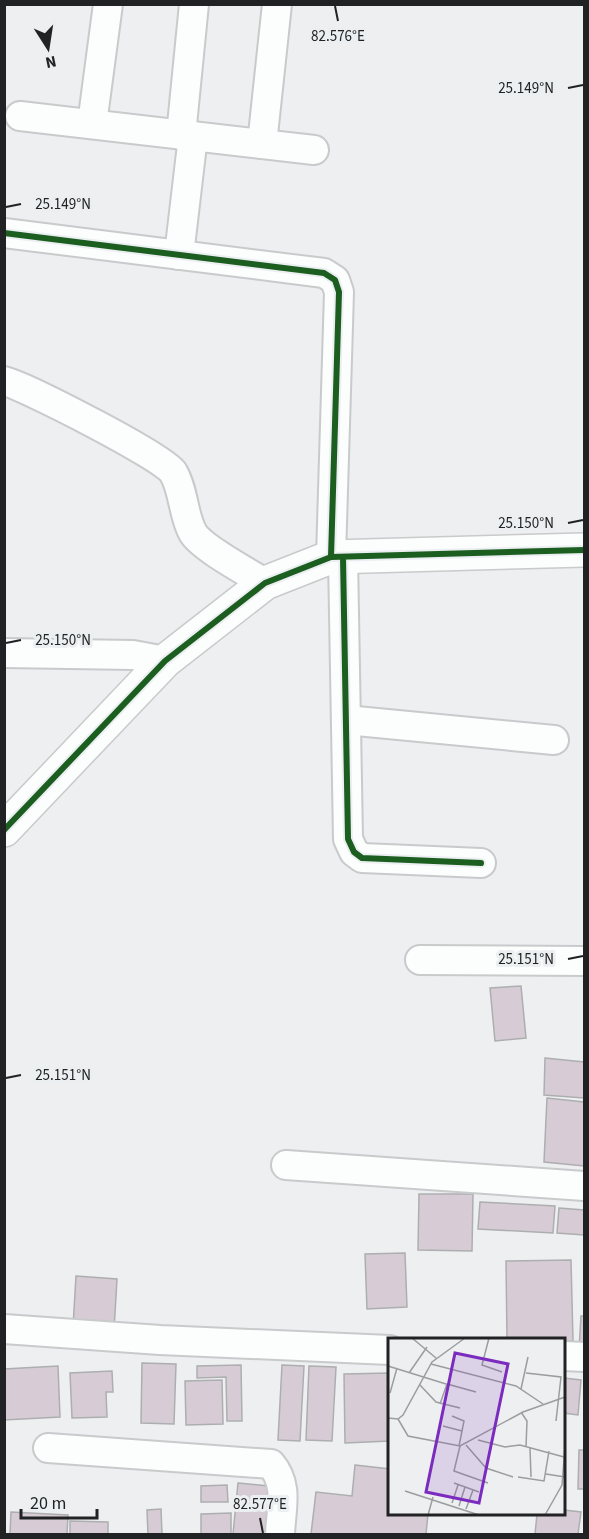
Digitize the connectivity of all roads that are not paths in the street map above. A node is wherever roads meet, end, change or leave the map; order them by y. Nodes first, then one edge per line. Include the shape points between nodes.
1 (108, 4) edge
2 (194, 4) edge
3 (277, 4) edge
4 (20, 116) dead end
5 (92, 124) junction
6 (187, 135) junction
7 (262, 144) junction
8 (314, 150) dead end
9 (4, 232) edge
10 (179, 255) junction
11 (4, 381) edge
12 (585, 550) edge
13 (337, 557) junction
14 (265, 583) junction
15 (4, 653) edge
16 (165, 661) junction
17 (346, 720) junction
18 (554, 740) dead end
19 (4, 830) edge
20 (481, 863) dead end
21 (420, 960) dead end
22 (585, 962) edge
23 (286, 1165) dead end
24 (585, 1186) edge
25 (4, 1329) edge
26 (388, 1350) edge
27 (565, 1356) edge
28 (585, 1357) edge
29 (48, 1448) dead end
30 (280, 1534) edge

1 - 5 street
2 - 6 street
3 - 7 street
4 - 5 street
5 - 6 street
6 - 7 street
6 - 10 street
7 - 8 street
9 - 10 street
10 - 13 street via 324,273 335,280 339,292
11 - 14 street via 105,429 161,461 173,471 193,533
12 - 13 street
13 - 14 street
13 - 17 street
14 - 16 street
15 - 16 street via 133,655
16 - 19 street
17 - 18 street
17 - 20 street via 348,839 354,852 362,858
21 - 22 street
23 - 24 street
25 - 26 street
27 - 28 street
29 - 30 street via 271,1464 280,1475 282,1490

